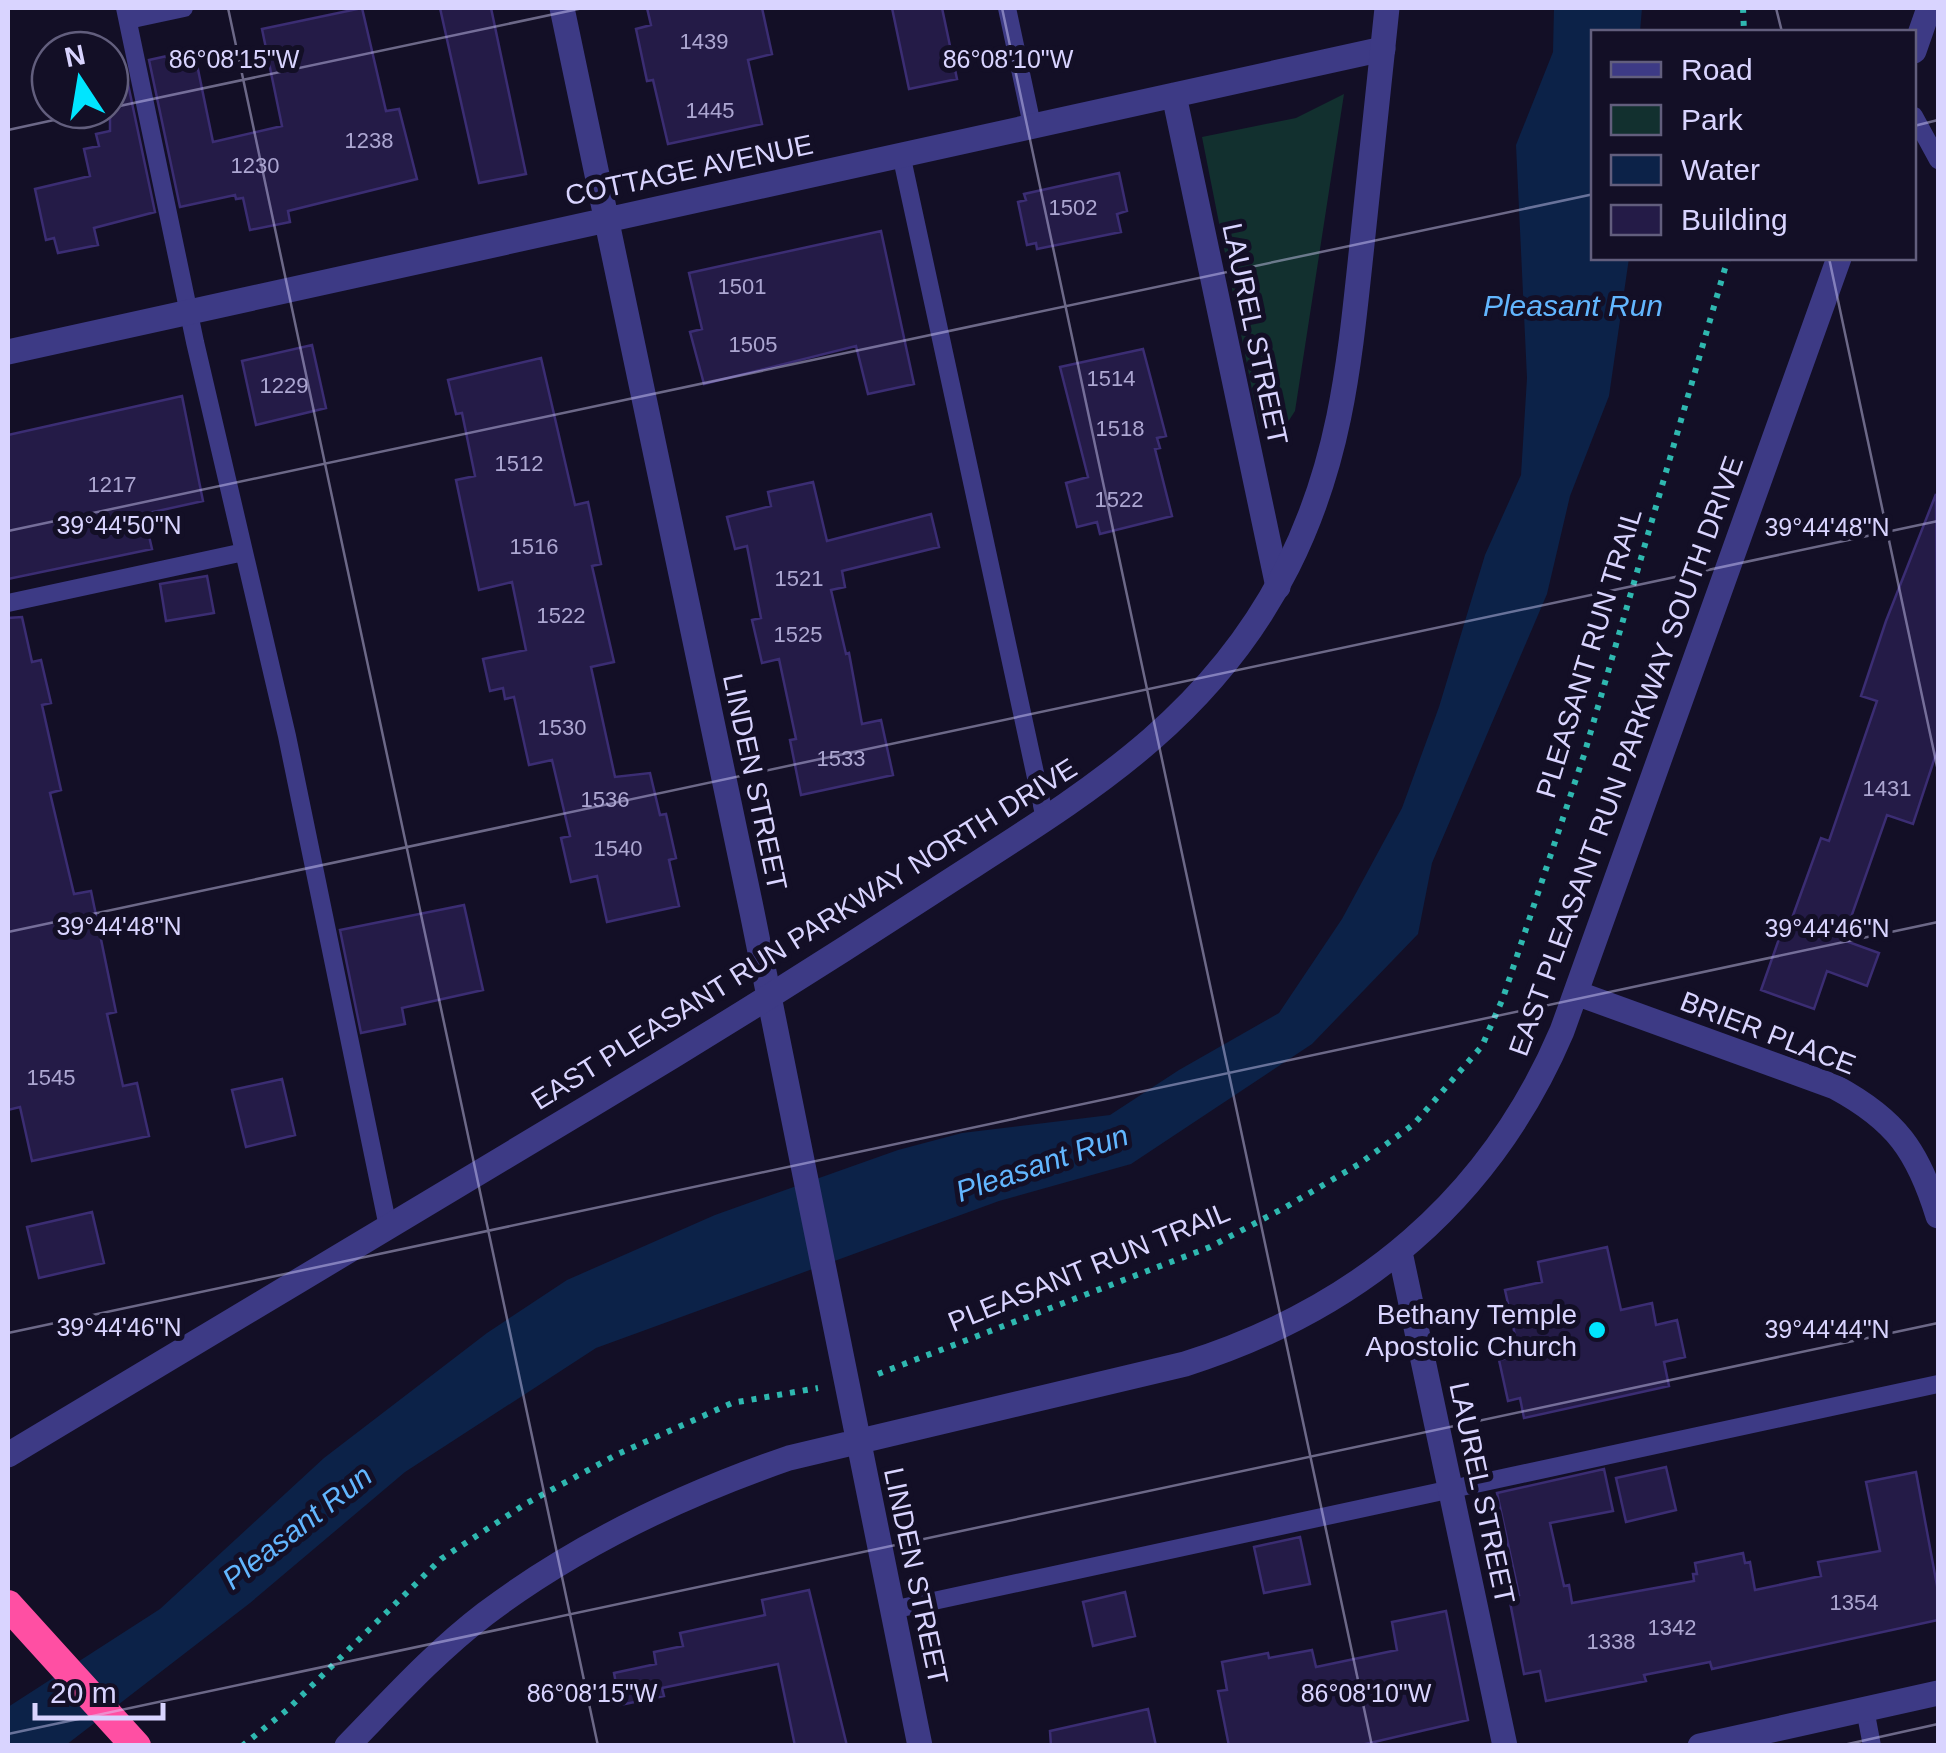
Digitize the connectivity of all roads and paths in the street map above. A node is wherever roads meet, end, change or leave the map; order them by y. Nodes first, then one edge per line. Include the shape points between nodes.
1 (184, 8) edge
2 (562, 8) edge
3 (1007, 8) edge
4 (1387, 8) edge
5 (1929, 8) edge
6 (126, 14) edge
7 (1916, 45) edge
8 (1383, 49) junction
9 (1174, 95) junction
10 (1916, 120) edge
11 (1032, 126) junction
12 (901, 154) junction
13 (1938, 160) edge
14 (606, 219) junction
15 (1727, 260) edge
16 (1839, 260) edge
17 (189, 312) junction
18 (8, 352) edge
19 (244, 552) junction
20 (1278, 586) junction
21 (8, 603) edge
22 (1045, 818) junction
23 (1576, 993) junction
24 (768, 999) junction
25 (1938, 1216) edge
26 (388, 1227) junction
27 (1400, 1252) junction
28 (846, 1384) junction
29 (1938, 1384) edge
30 (857, 1441) junction
31 (8, 1455) edge
32 (1450, 1488) junction
33 (8, 1605) edge
34 (892, 1610) junction
35 (1938, 1693) edge
36 (1865, 1709) junction
37 (136, 1746) edge
38 (242, 1746) edge
39 (346, 1746) edge
40 (920, 1746) edge
41 (1505, 1746) edge
42 (1700, 1746) edge
43 (1872, 1746) edge

1 - 6 lane
2 - 14 street, LINDEN STREET
3 - 11 lane
4 - 8 street, EAST PLEASANT RUN PARKWAY NORTH DRIVE
5 - 7 street
6 - 17 lane
8 - 9 street, COTTAGE AVENUE
8 - 20 street, EAST PLEASANT RUN PARKWAY NORTH DRIVE via 1345,400 1312,514
9 - 11 street, COTTAGE AVENUE
9 - 20 street, LAUREL STREET
10 - 13 lane
11 - 12 street, COTTAGE AVENUE
12 - 14 street, COTTAGE AVENUE
12 - 22 lane
14 - 17 street, COTTAGE AVENUE
14 - 24 street, LINDEN STREET
15 - 28 path, PLEASANT RUN TRAIL via 1584,755 1482,1046 1414,1124 1284,1208 1210,1247
16 - 23 street, EAST PLEASANT RUN PARKWAY SOUTH DRIVE
17 - 18 street, COTTAGE AVENUE
17 - 19 lane
19 - 21 lane
19 - 26 lane
20 - 22 street, EAST PLEASANT RUN PARKWAY NORTH DRIVE via 1170,725 1110,776
22 - 24 street, EAST PLEASANT RUN PARKWAY NORTH DRIVE
23 - 25 street, BRIER PLACE via 1835,1087 1869,1106 1917,1162
23 - 27 street, EAST PLEASANT RUN PARKWAY SOUTH DRIVE via 1516,1122 1453,1203
24 - 26 street, EAST PLEASANT RUN PARKWAY NORTH DRIVE
24 - 28 street, LINDEN STREET
26 - 31 street, EAST PLEASANT RUN PARKWAY NORTH DRIVE
27 - 30 street, EAST PLEASANT RUN PARKWAY SOUTH DRIVE via 1277,1330 1212,1356
27 - 32 street, LAUREL STREET
28 - 30 street, LINDEN STREET
28 - 38 path, PLEASANT RUN TRAIL via 732,1403 527,1503 441,1559
29 - 32 lane
30 - 34 street, LINDEN STREET
30 - 39 street, EAST PLEASANT RUN PARKWAY SOUTH DRIVE via 730,1479 566,1560 469,1628
32 - 34 lane
32 - 41 street, LAUREL STREET
33 - 37 highway
34 - 40 street, LINDEN STREET
35 - 36 street
36 - 42 street
36 - 43 lane

